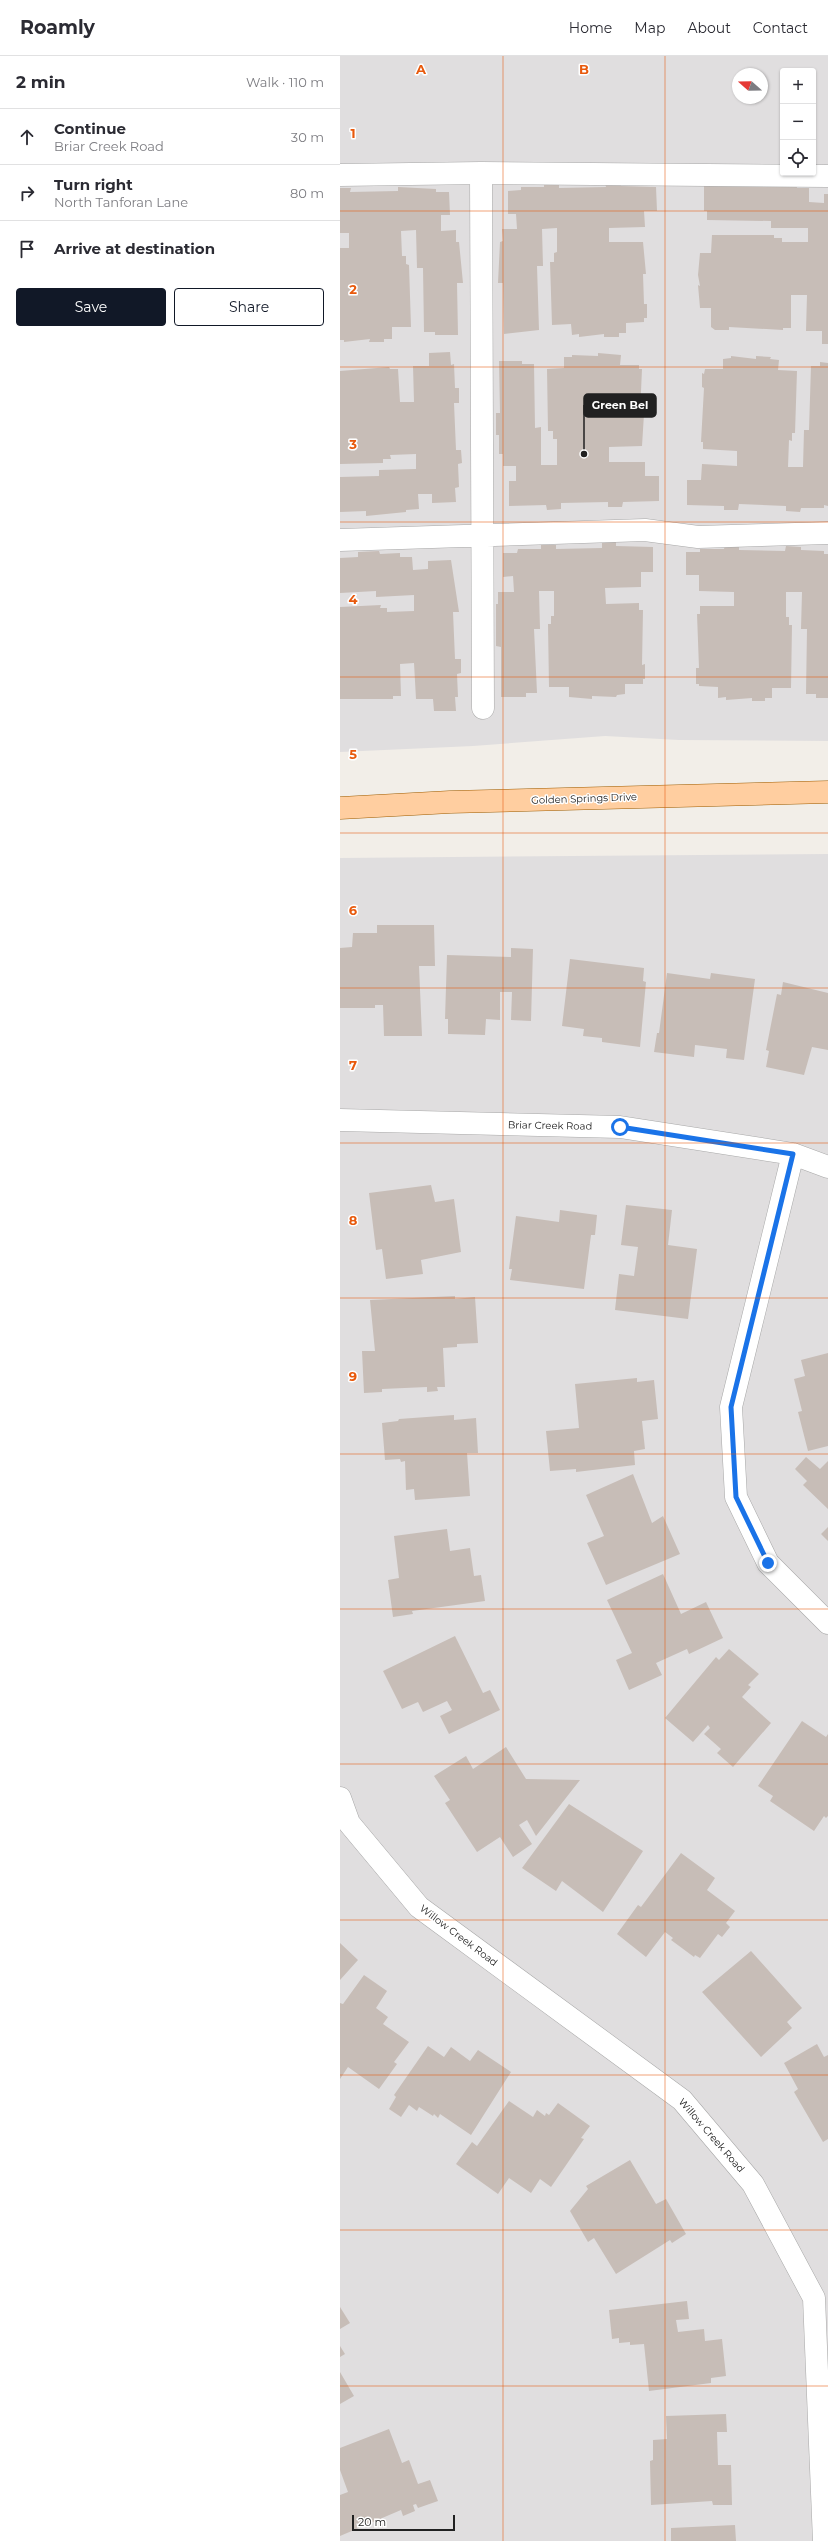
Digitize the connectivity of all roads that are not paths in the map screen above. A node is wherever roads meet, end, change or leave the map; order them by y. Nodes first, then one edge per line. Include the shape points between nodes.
1 (480, 173) junction
2 (340, 175) edge
3 (828, 176) edge
4 (828, 533) edge
5 (483, 535) junction
6 (340, 540) edge
7 (483, 708) dead end
8 (828, 792) edge
9 (340, 808) edge
10 (340, 1120) edge
11 (793, 1154) junction
12 (828, 1167) edge
13 (828, 1623) edge
14 (340, 1798) edge
15 (824, 2541) edge

1 - 2 street
1 - 3 street
1 - 5 street
4 - 5 street via 698,537 645,530
5 - 6 street
5 - 7 street
8 - 9 main road, Golden Springs Drive via 450,802
10 - 11 street, Briar Creek Road via 620,1127
11 - 12 street, Briar Creek Road
11 - 13 street via 731,1407 736,1497 768,1563
14 - 15 street, Willow Creek Road via 349,1823 419,1907 682,2100 754,2184 814,2298

